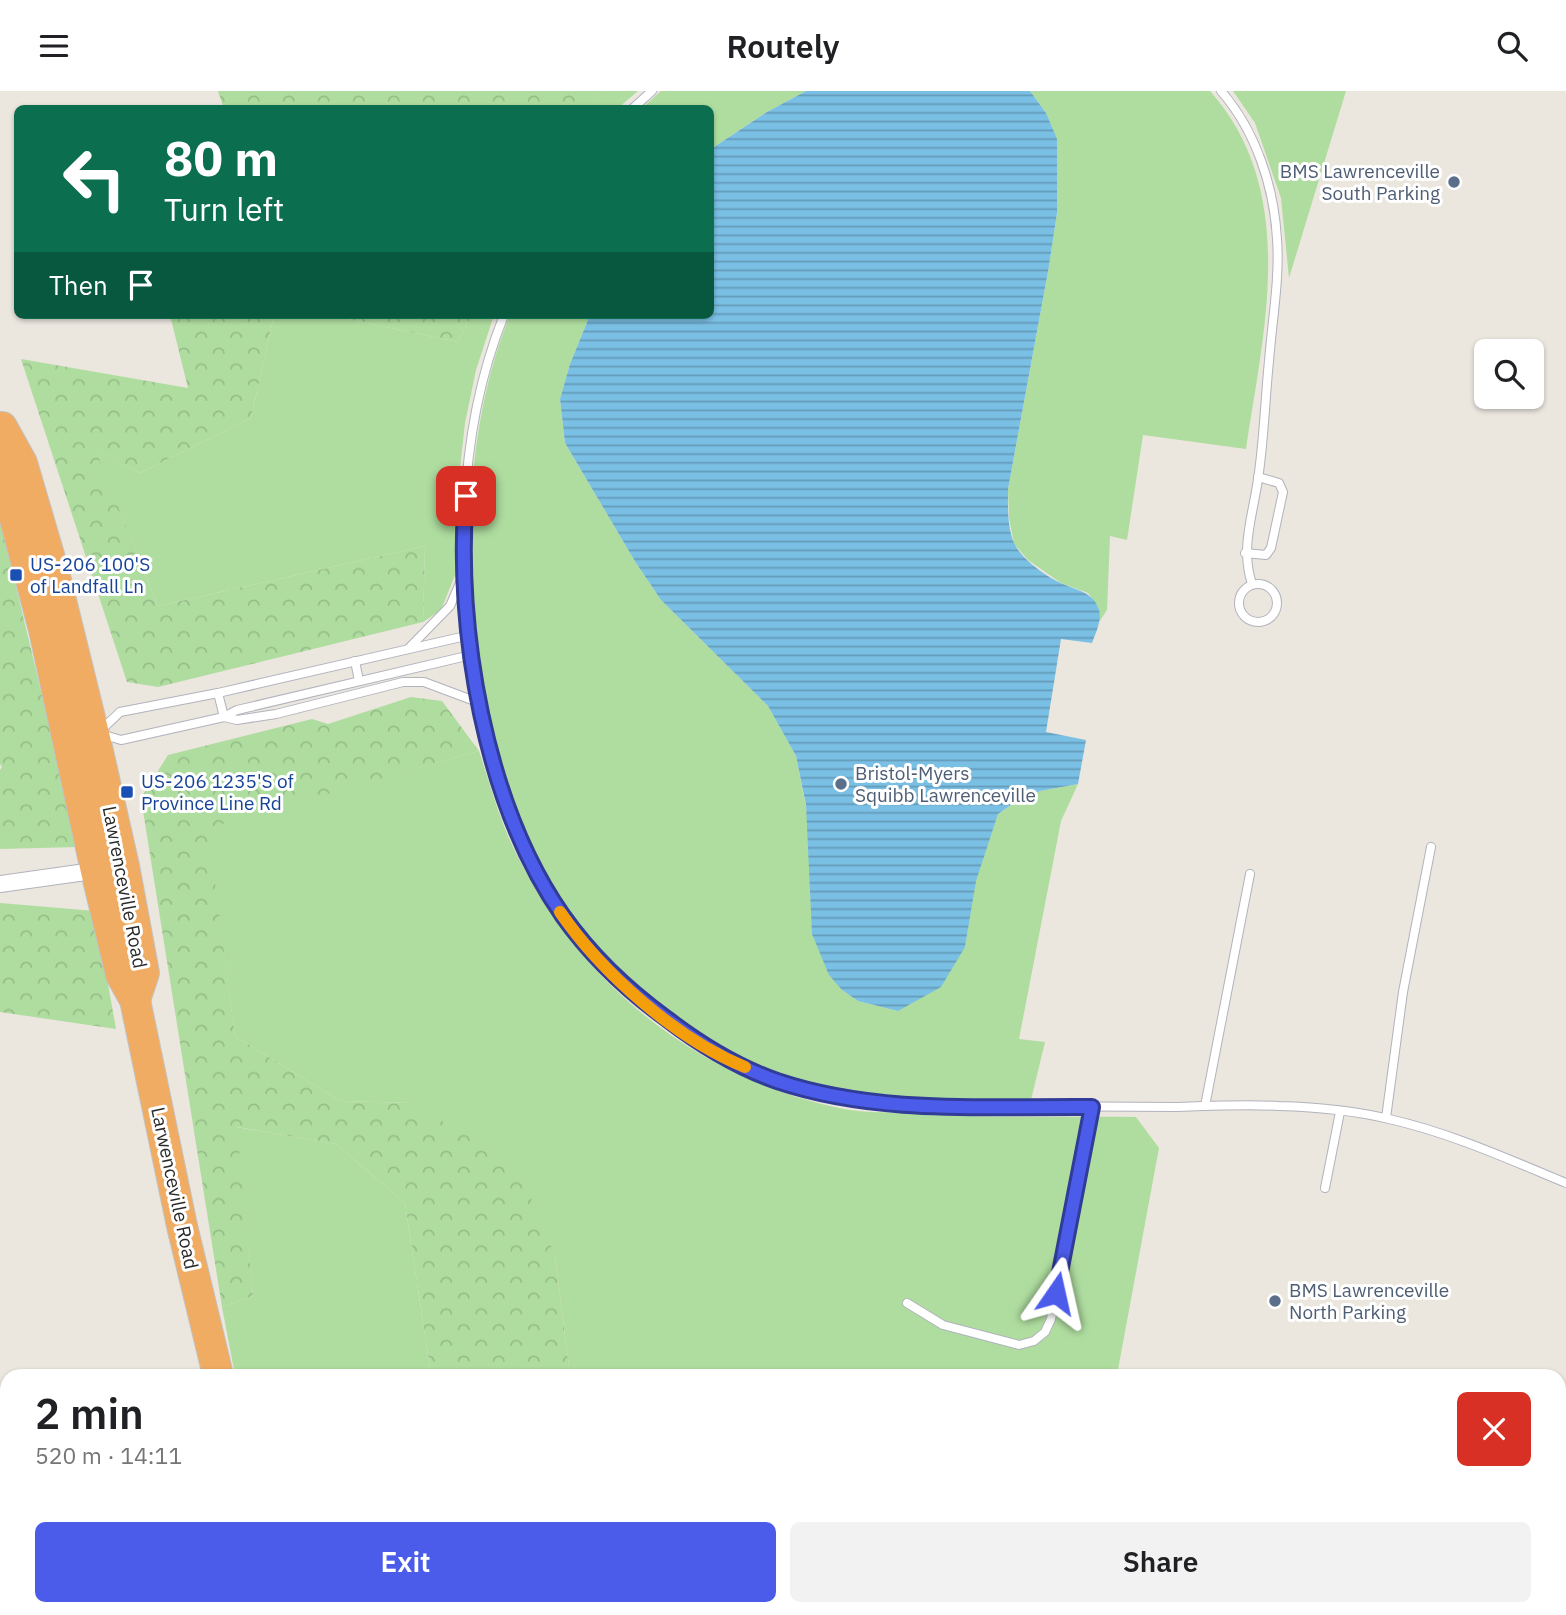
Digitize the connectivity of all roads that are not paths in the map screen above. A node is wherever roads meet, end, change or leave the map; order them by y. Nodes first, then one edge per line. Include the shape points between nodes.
1 (652, 91) edge
2 (1221, 91) edge
3 (636, 105) edge
4 (503, 319) edge
5 (0, 424) edge
6 (0, 440) edge
7 (1258, 477) junction
8 (1245, 553) junction
9 (464, 574) junction
10 (1252, 584) junction
11 (470, 635) junction
12 (409, 648) junction
13 (471, 655) junction
14 (355, 661) junction
15 (359, 681) junction
16 (218, 693) junction
17 (480, 703) junction
18 (224, 717) junction
19 (87, 736) junction
20 (1431, 847) dead end
21 (110, 869) junction
22 (1250, 874) dead end
23 (0, 884) edge
24 (135, 1000) joint
25 (1205, 1106) junction
26 (1092, 1107) junction
27 (1340, 1112) junction
28 (1386, 1118) junction
29 (1566, 1183) edge
30 (1325, 1188) dead end
31 (907, 1303) dead end
32 (217, 1369) edge

1 - 3 lane
2 - 7 lane via 1247,127 1262,163 1278,241
4 - 9 lane via 474,425 464,513
5 - 19 highway, Lawrenceville Road via 22,463 54,572
6 - 19 highway, Lawrenceville Road via 1,466 44,630
7 - 8 lane
7 - 8 lane via 1279,483 1283,492 1271,548 1266,555
8 - 10 lane
9 - 11 lane
9 - 12 lane via 450,606
10 - 10 lane via 1241,592 1239,608 1246,619 1262,622 1275,613 1277,597 1266,585
11 - 12 lane
11 - 13 lane
12 - 14 lane
13 - 15 lane
13 - 17 lane
14 - 15 lane
14 - 16 lane
15 - 18 lane
16 - 18 lane
16 - 19 lane via 120,712
17 - 18 lane via 424,682 403,682 276,714 237,720
17 - 26 lane via 489,748 519,834 562,914 592,954 629,990 690,1036 734,1063 778,1081 848,1099 939,1106
18 - 19 lane via 121,740
19 - 21 highway, Lawrenceville Road
20 - 28 lane via 1403,992
21 - 23 street
21 - 24 highway, Lawrenceville Road via 145,973
22 - 25 lane
24 - 32 highway, Larwenceville Road
25 - 26 lane
25 - 27 lane via 1278,1105
26 - 31 lane via 1045,1332 1019,1345 943,1325
27 - 28 lane
27 - 30 lane
28 - 29 lane via 1441,1133

